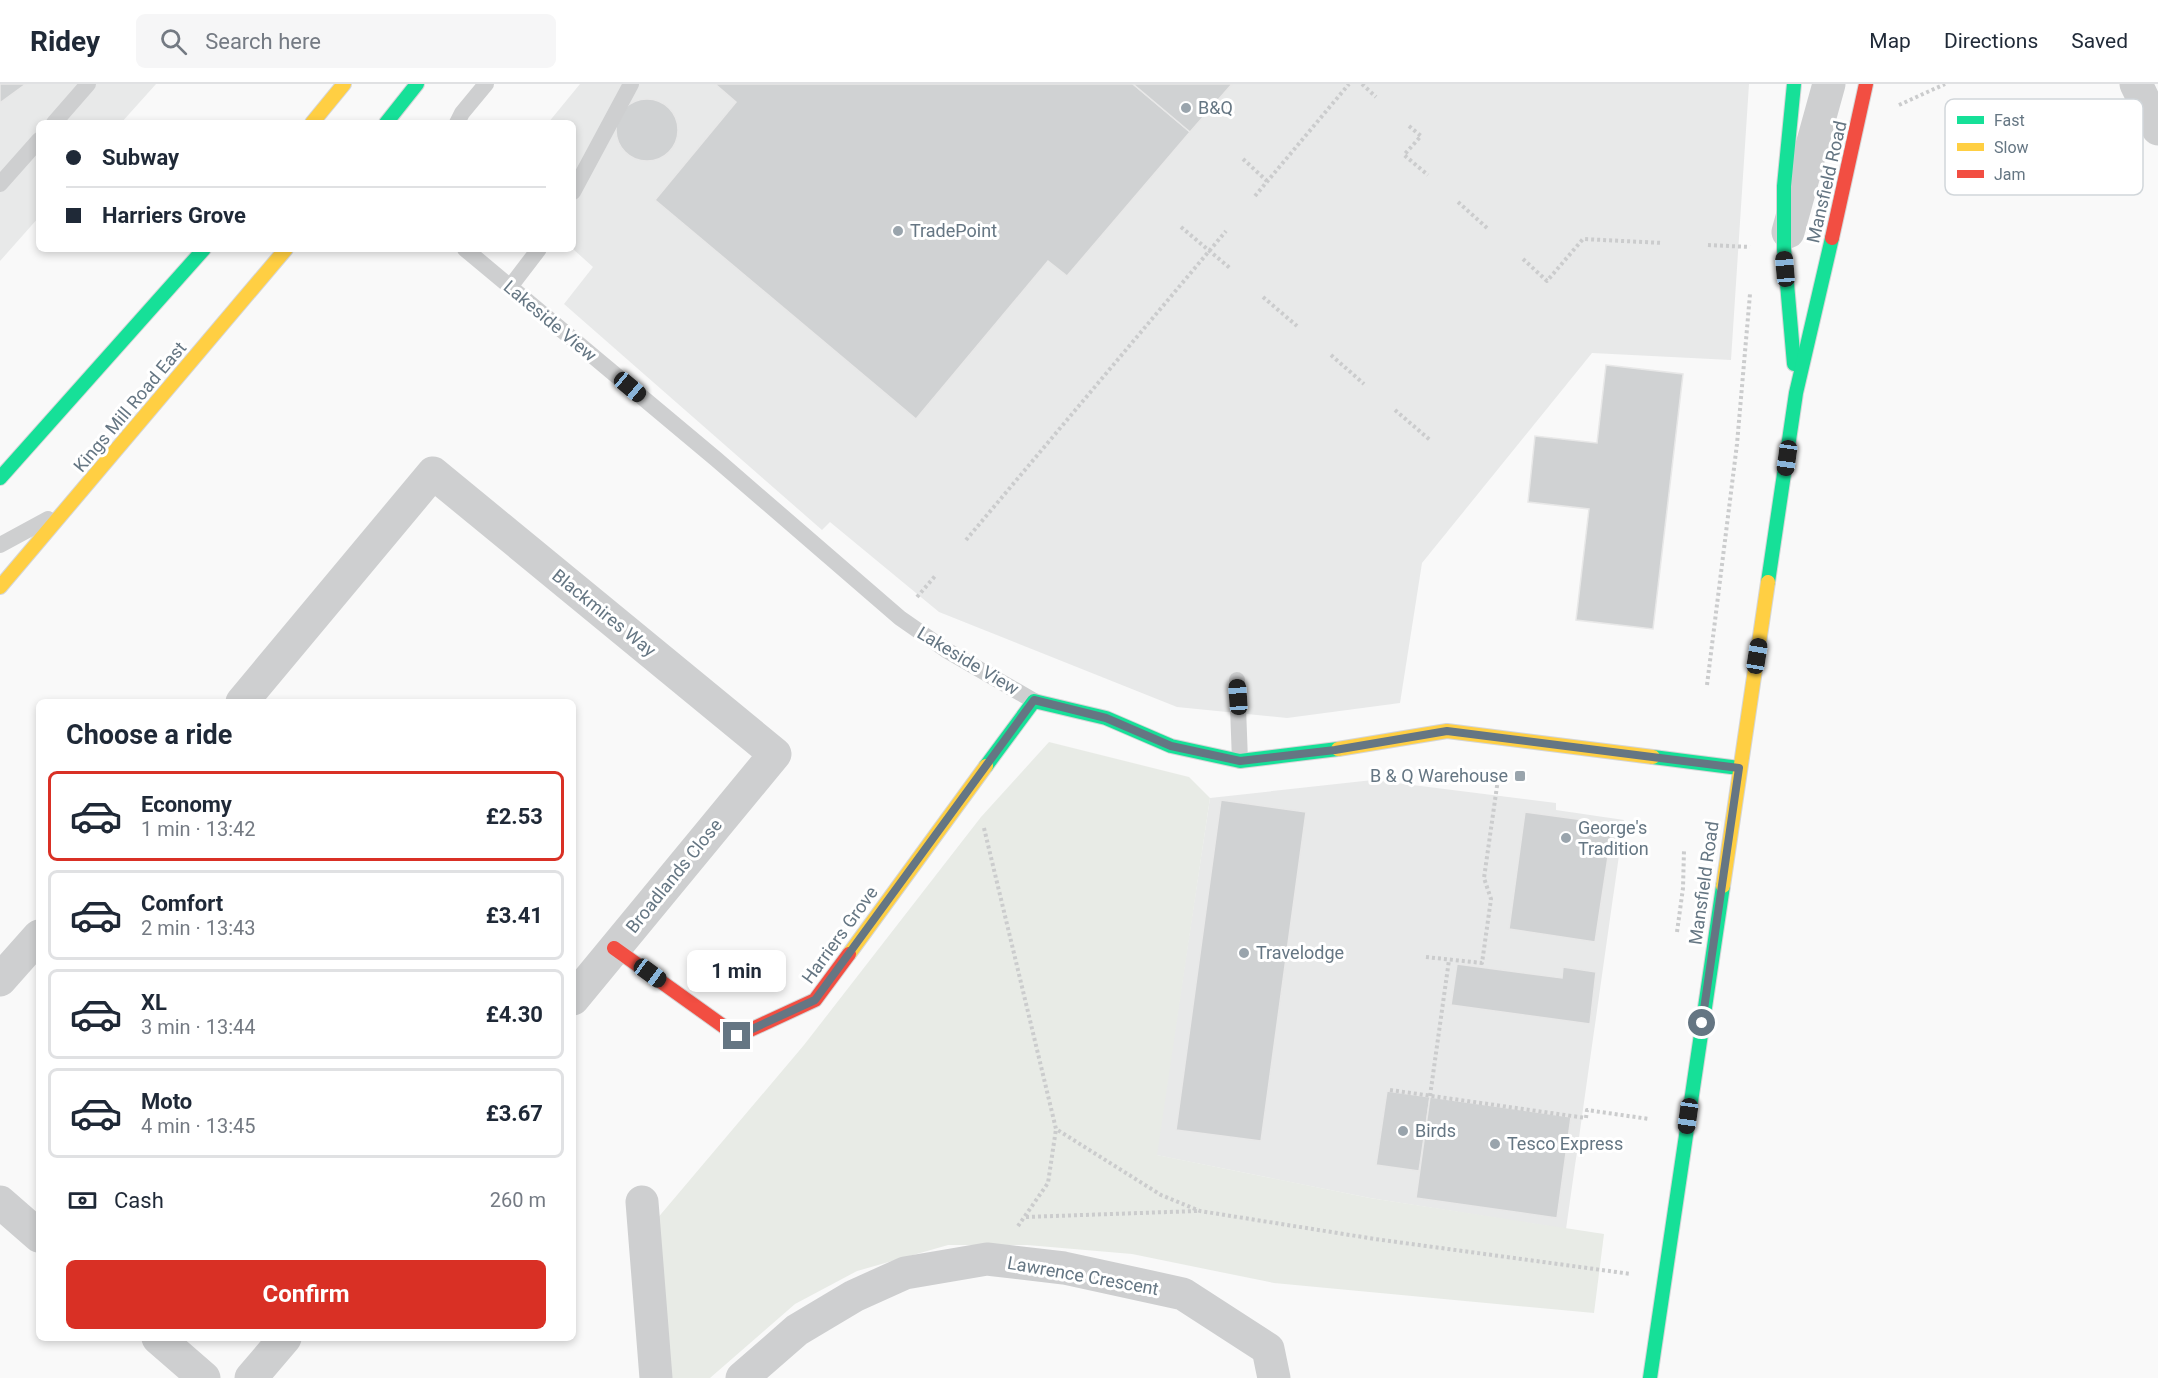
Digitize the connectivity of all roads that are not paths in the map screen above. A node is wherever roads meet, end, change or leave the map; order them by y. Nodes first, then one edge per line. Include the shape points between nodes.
1 (88, 84) edge
2 (344, 84) edge
3 (417, 84) edge
4 (486, 84) edge
5 (631, 84) edge
6 (1794, 84) edge
7 (1829, 84) edge
8 (1866, 84) edge
9 (2136, 84) edge
10 (57, 120) edge
11 (314, 120) edge
12 (388, 120) edge
13 (458, 120) edge
14 (2158, 129) edge
15 (36, 143) edge
16 (0, 184) edge
17 (576, 186) edge
18 (1769, 248) junction
19 (201, 252) edge
20 (283, 252) edge
21 (469, 252) edge
22 (537, 252) edge
23 (510, 287) junction
24 (1796, 393) junction
25 (0, 478) edge
26 (70, 507) junction
27 (0, 545) edge
28 (0, 587) edge
29 (1237, 680) dead end
30 (245, 699) edge
31 (1034, 700) junction
32 (775, 754) joint
33 (1240, 761) junction
34 (1739, 768) junction
35 (36, 939) edge
36 (614, 948) junction
37 (0, 980) edge
38 (576, 995) edge
39 (0, 1202) edge
40 (642, 1202) dead end
41 (36, 1233) edge
42 (161, 1341) edge
43 (282, 1341) edge
44 (204, 1378) edge
45 (251, 1378) edge
46 (656, 1378) edge
47 (742, 1378) edge
48 (1274, 1378) edge
49 (1650, 1378) edge

1 - 10 lane
2 - 11 main road
3 - 12 main road
4 - 13 lane
5 - 17 lane
6 - 18 main road, Mansfield Road via 1784,186
7 - 18 street
8 - 24 main road, Mansfield Road
9 - 14 street
15 - 16 lane
18 - 24 main road, Mansfield Road
19 - 25 main road
20 - 26 main road, Kings Mill Road East
21 - 23 lane, Lakeside View
22 - 23 lane
23 - 31 lane, Lakeside View via 900,618 946,650
24 - 34 main road, Mansfield Road
26 - 27 lane
26 - 28 main road, Kings Mill Road East
29 - 33 lane
30 - 32 street, Blackmires Way via 434,473
31 - 33 main road, Lakeside View via 1106,718 1171,746
31 - 36 main road, Harriers Grove via 815,1000 737,1036
32 - 36 street, Broadlands Close
33 - 34 main road, Lakeside View via 1447,731
34 - 49 main road, Mansfield Road
35 - 37 street
36 - 38 street, Broadlands Close
39 - 41 street
40 - 46 street
42 - 44 street
43 - 45 street
47 - 48 street, Lawrence Crescent via 797,1330 854,1296 905,1273 989,1259 1064,1268 1183,1294 1268,1348

